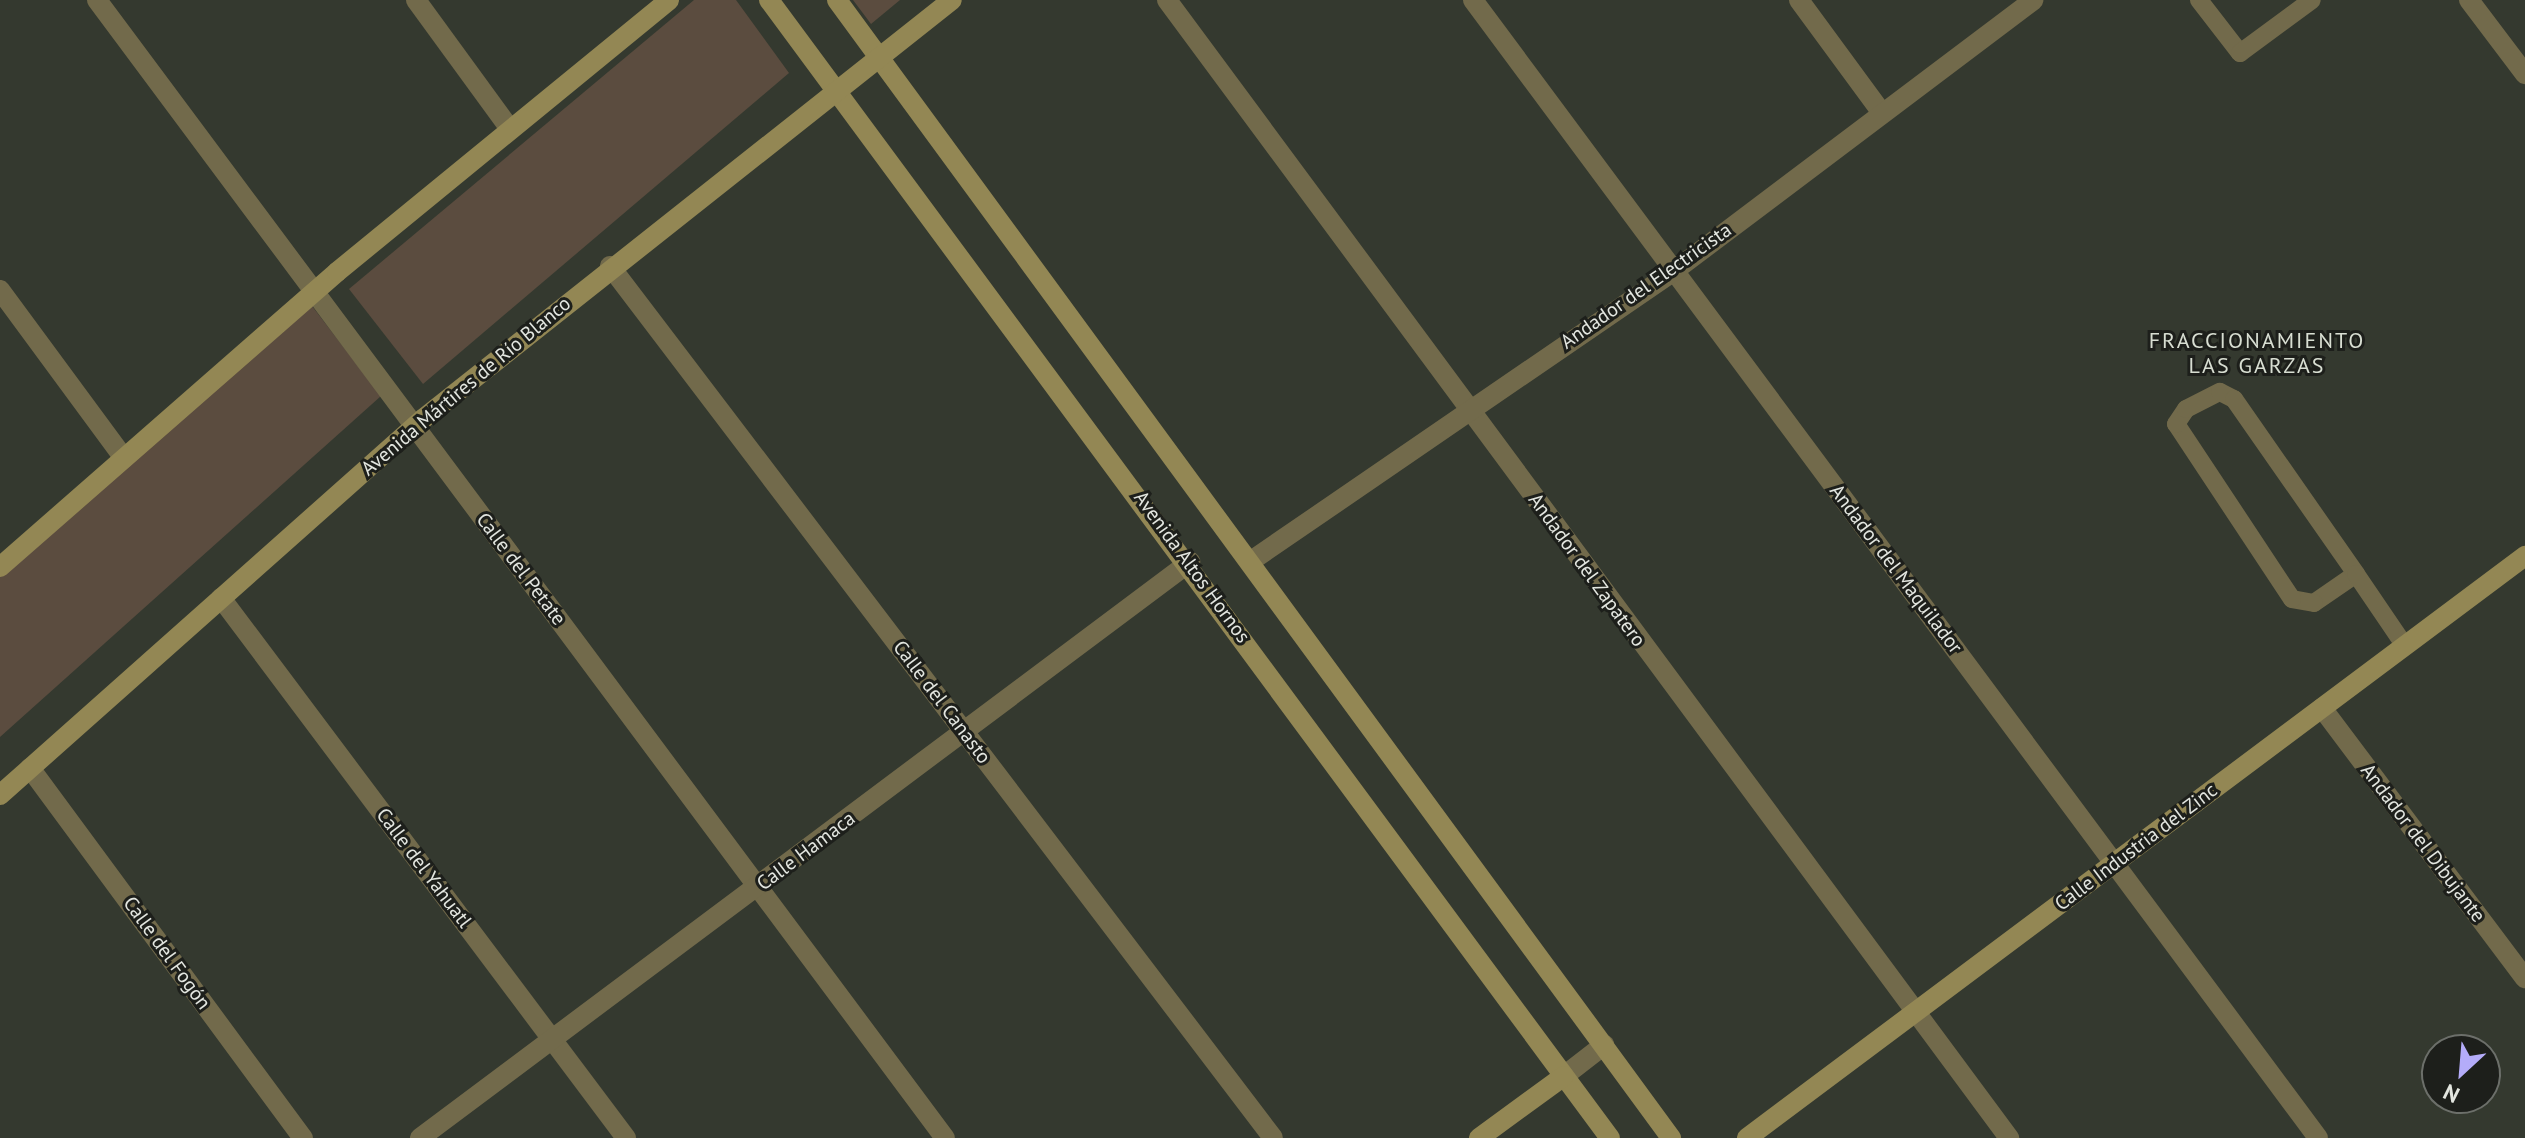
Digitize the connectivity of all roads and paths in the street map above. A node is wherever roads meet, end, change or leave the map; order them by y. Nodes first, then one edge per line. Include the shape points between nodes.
1 (97, 0) edge
2 (416, 0) edge
3 (669, 0) edge
4 (769, 0) edge
5 (837, 0) edge
6 (952, 0) edge
7 (1167, 0) edge
8 (1473, 0) edge
9 (1799, 0) edge
10 (2033, 0) edge
11 (2199, 0) edge
12 (2312, 0) edge
13 (2469, 0) edge
14 (880, 61) junction
15 (2525, 74) edge
16 (835, 95) junction
17 (1882, 113) junction
18 (510, 129) junction
19 (610, 266) junction
20 (1674, 271) junction
21 (0, 290) edge
22 (314, 292) junction
23 (1468, 408) junction
24 (415, 427) junction
25 (124, 458) junction
26 (2525, 556) edge
27 (1251, 561) junction
28 (1190, 562) junction
29 (0, 567) edge
30 (2356, 574) junction
31 (221, 598) junction
32 (2405, 646) junction
33 (2322, 708) junction
34 (965, 732) junction
35 (30, 768) junction
36 (0, 795) edge
37 (2115, 863) junction
38 (758, 887) junction
39 (2525, 978) edge
40 (1912, 1014) junction
41 (552, 1039) junction
42 (1604, 1045) junction
43 (1564, 1076) junction
44 (303, 1138) edge
45 (420, 1138) edge
46 (626, 1138) edge
47 (945, 1138) edge
48 (1273, 1138) edge
49 (1479, 1138) edge
50 (1610, 1138) edge
51 (1671, 1138) edge
52 (1747, 1138) edge
53 (2009, 1138) edge
54 (2318, 1138) edge

1 - 22 street, Calle del Petate
2 - 18 street
3 - 18 street
4 - 16 street, Avenida Altos Hornos
5 - 14 street
6 - 14 street, Avenida Mártires de Río Blanco
7 - 23 street, Andador del Zapatero
8 - 20 street, Andador del Maquilador
9 - 17 street
10 - 17 street, Andador del Electricista
11 - 12 lane via 2240,53
13 - 15 street
14 - 16 street, Avenida Mártires de Río Blanco
14 - 27 street
16 - 19 street, Avenida Mártires de Río Blanco
16 - 28 street, Avenida Altos Hornos
17 - 20 street, Andador del Electricista
18 - 22 street
19 - 24 street, Avenida Mártires de Río Blanco
19 - 34 street, Calle del Canasto
20 - 23 street, Andador del Electricista
20 - 37 street, Andador del Maquilador
21 - 25 street
22 - 24 street, Calle del Petate
22 - 25 street
23 - 27 street, Andador del Electricista
23 - 40 street, Andador del Zapatero
24 - 31 street, Avenida Mártires de Río Blanco
24 - 38 street, Calle del Petate
25 - 29 street
26 - 32 street, Calle Industria del Zinc
27 - 42 street
28 - 34 street, Calle Hamaca
28 - 43 street, Avenida Altos Hornos
30 - 30 lane via 2234,399 2220,392 2186,409 2176,424 2292,599 2314,603
30 - 32 lane
31 - 35 street, Avenida Mártires de Río Blanco
31 - 41 street, Calle del Yahuatl
32 - 33 street, Calle Industria del Zinc
33 - 37 street, Calle Industria del Zinc
33 - 39 street, Andador del Dibujante
34 - 38 street, Calle Hamaca
34 - 48 street, Calle del Canasto
35 - 36 street, Avenida Mártires de Río Blanco
35 - 44 street, Calle del Fogón
37 - 40 street, Calle Industria del Zinc
37 - 54 street, Andador del Maquilador
38 - 41 street, Calle Hamaca
38 - 47 street, Calle del Petate
40 - 52 street, Calle Industria del Zinc
40 - 53 street, Andador del Zapatero
41 - 45 street, Calle Hamaca
41 - 46 street, Calle del Yahuatl
42 - 43 street
42 - 51 street
43 - 49 street
43 - 50 street, Avenida Altos Hornos

